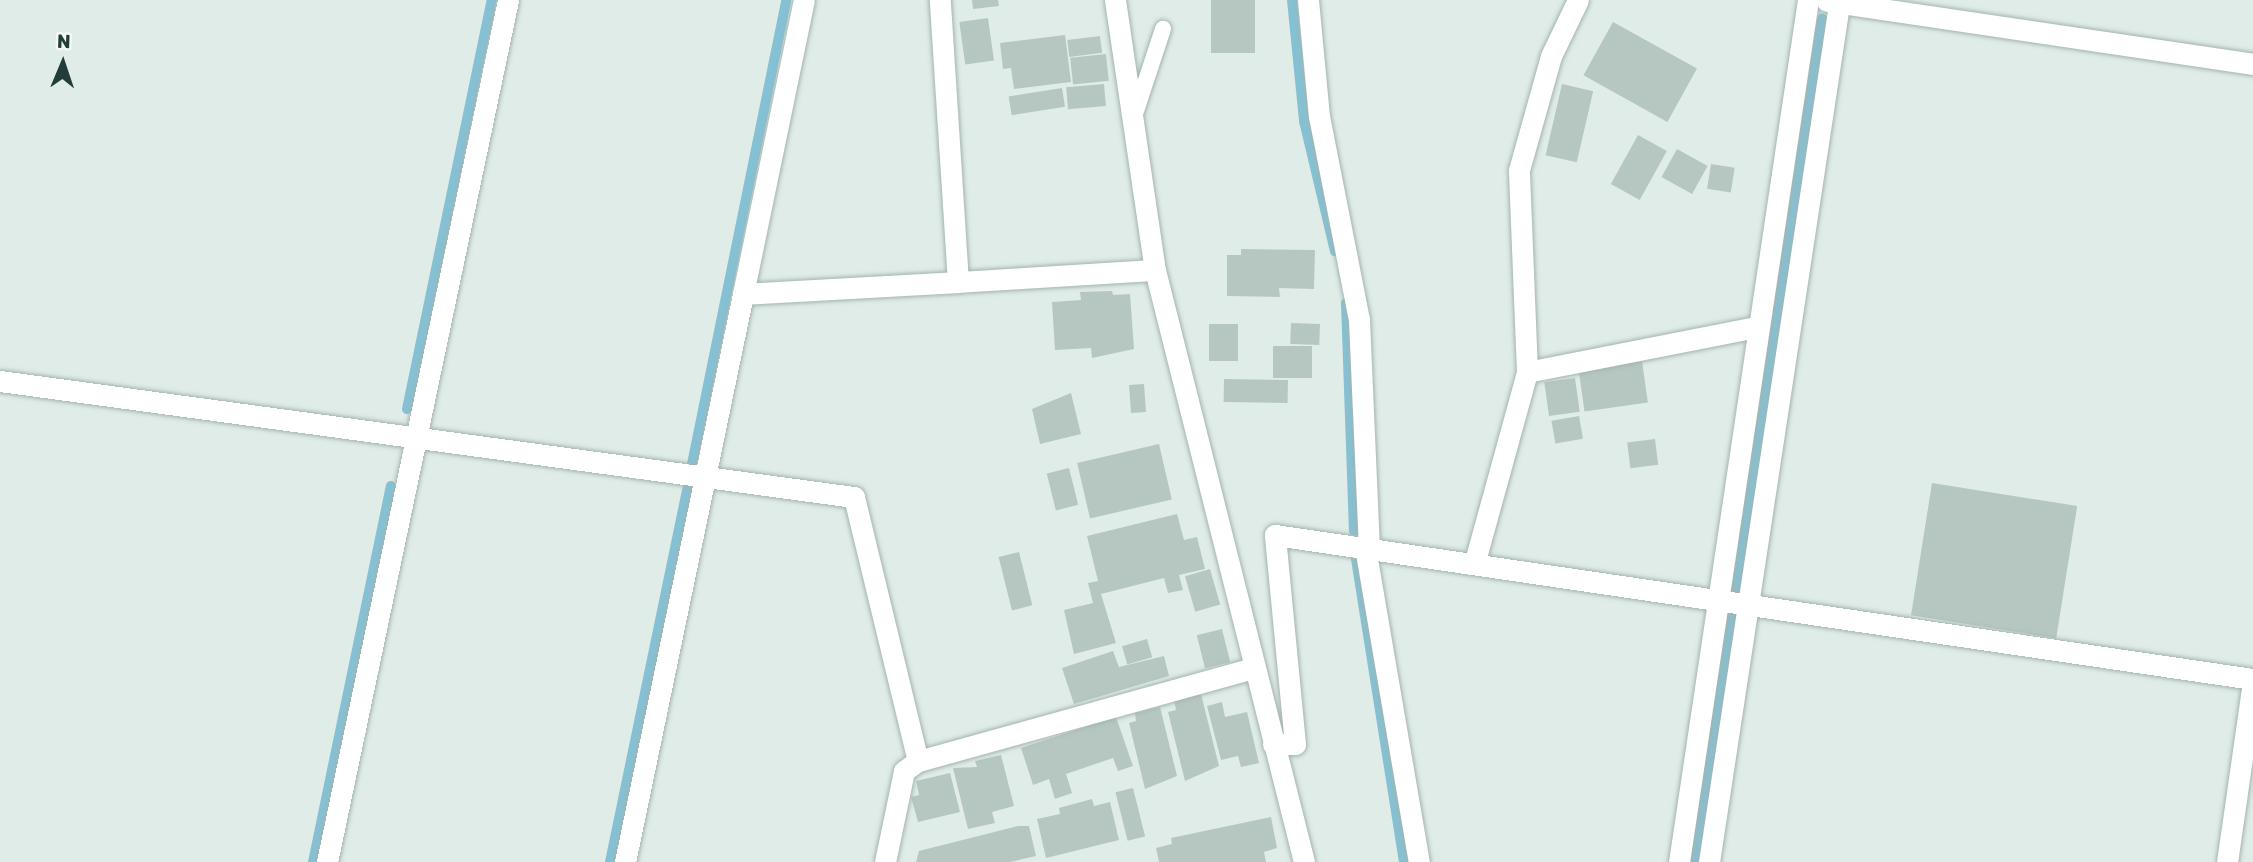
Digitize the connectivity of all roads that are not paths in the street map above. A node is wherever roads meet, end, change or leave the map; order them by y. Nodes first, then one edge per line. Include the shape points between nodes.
1 (508, 0) edge
2 (804, 0) edge
3 (940, 0) edge
4 (1115, 0) edge
5 (1308, 0) edge
6 (1578, 0) edge
7 (1808, 0) edge
8 (1832, 2) edge
9 (1163, 29) dead end
10 (2253, 64) edge
11 (1133, 121) junction
12 (1155, 270) junction
13 (958, 282) junction
14 (743, 294) junction
15 (1757, 327) junction
16 (1527, 372) junction
17 (0, 382) edge
18 (415, 438) junction
19 (705, 477) junction
20 (1367, 547) junction
21 (1475, 561) junction
22 (1718, 600) junction
23 (1748, 604) junction
24 (1253, 668) junction
25 (2253, 680) edge
26 (1273, 744) junction
27 (918, 761) junction
28 (327, 862) edge
29 (625, 862) edge
30 (885, 862) edge
31 (1304, 862) edge
32 (1419, 862) edge
33 (1679, 862) edge
34 (1709, 862) edge
35 (2227, 862) edge

1 - 18 street
2 - 14 street
3 - 13 street
4 - 11 street
5 - 20 street via 1319,116 1359,320
6 - 16 street via 1551,56 1519,170
7 - 15 street
8 - 10 street
8 - 23 street
9 - 11 lane
11 - 12 street
12 - 13 street
12 - 24 street
13 - 14 street
14 - 19 street
15 - 16 street
15 - 22 street
16 - 21 street
17 - 18 street
18 - 19 street
18 - 28 street
19 - 27 street via 854,497
19 - 29 street
20 - 21 street
20 - 26 street via 1275,535 1295,744
20 - 32 street
21 - 22 street
22 - 23 street
22 - 33 street
23 - 25 street
23 - 34 street
24 - 26 street
24 - 27 street
25 - 35 street
26 - 31 street
27 - 30 street via 904,771

